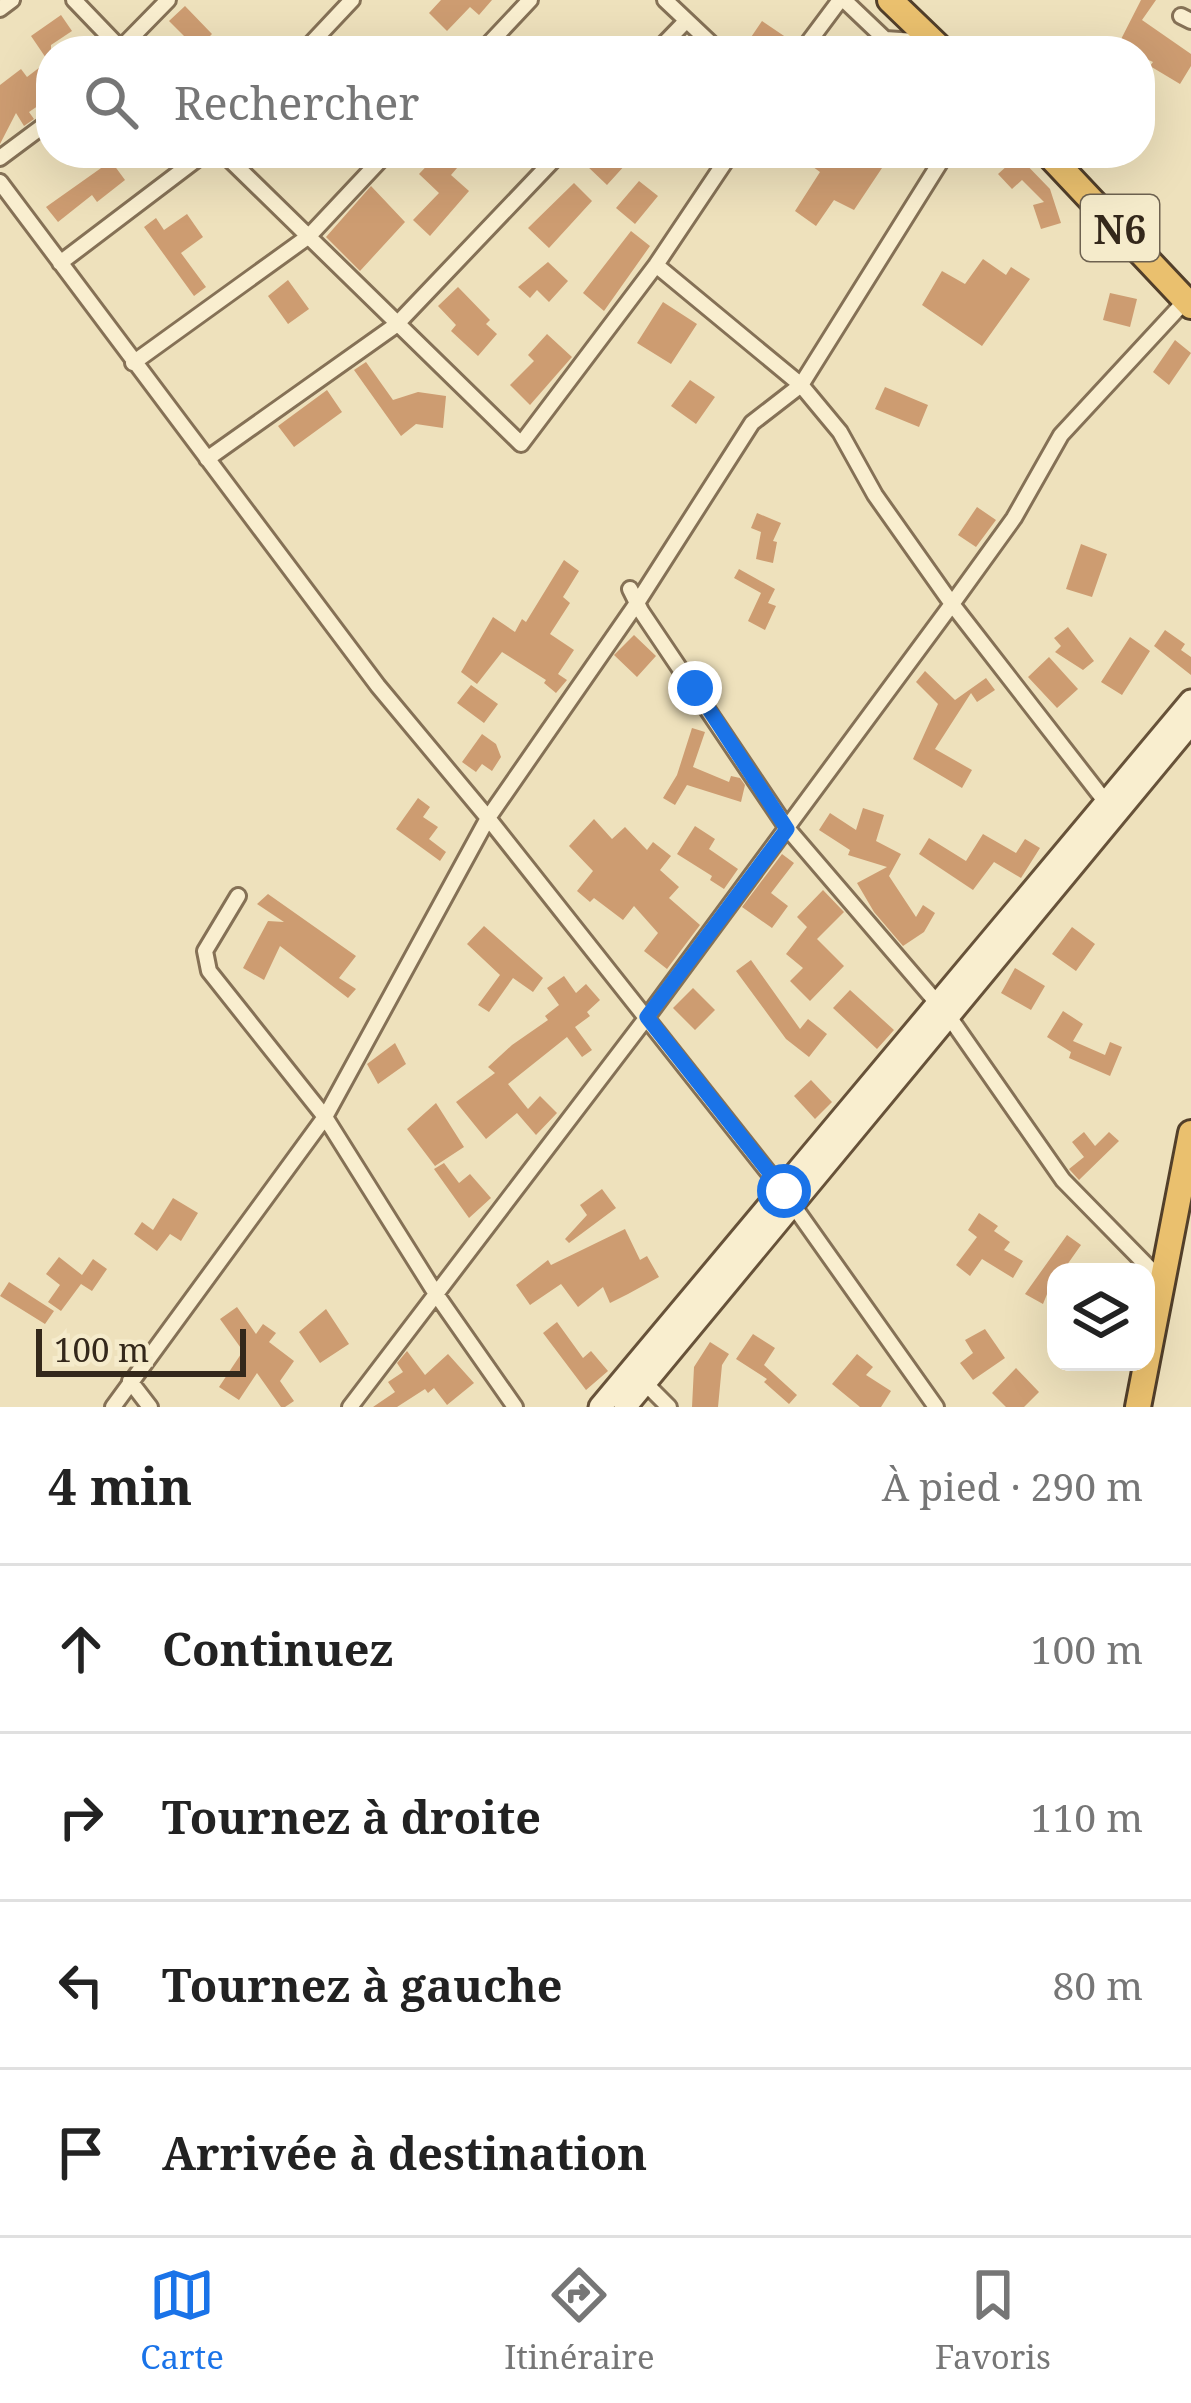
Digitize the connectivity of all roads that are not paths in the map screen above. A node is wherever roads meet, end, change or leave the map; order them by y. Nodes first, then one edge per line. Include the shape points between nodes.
1 (12, 0) edge
2 (74, 0) edge
3 (168, 0) edge
4 (352, 0) edge
5 (530, 0) edge
6 (665, 0) edge
7 (842, 0) edge
8 (890, 0) edge
9 (0, 9) edge
10 (686, 21) junction
11 (109, 36) edge
12 (135, 36) edge
13 (318, 36) edge
14 (496, 36) edge
15 (672, 36) edge
16 (702, 36) edge
17 (814, 36) edge
18 (882, 36) edge
19 (928, 36) edge
20 (36, 132) edge
21 (0, 158) edge
22 (185, 168) edge
23 (239, 168) edge
24 (373, 168) edge
25 (546, 168) edge
26 (721, 168) edge
27 (937, 168) edge
28 (1061, 168) edge
29 (0, 182) edge
30 (309, 236) junction
31 (60, 263) junction
32 (656, 265) junction
33 (1188, 303) edge
34 (396, 325) junction
35 (134, 363) junction
36 (801, 385) junction
37 (207, 459) junction
38 (634, 596) junction
39 (952, 604) junction
40 (1191, 701) edge
41 (1191, 723) edge
42 (1110, 808) junction
43 (488, 818) junction
44 (787, 829) junction
45 (238, 896) dead end
46 (945, 1011) junction
47 (647, 1017) junction
48 (325, 1117) junction
49 (1191, 1133) edge
50 (789, 1198) junction
51 (1191, 1206) edge
52 (1163, 1282) junction
53 (436, 1294) junction
54 (638, 1376) junction
55 (130, 1381) junction
56 (113, 1407) edge
57 (149, 1407) edge
58 (350, 1407) edge
59 (514, 1407) edge
60 (600, 1407) edge
61 (625, 1407) edge
62 (669, 1407) edge
63 (936, 1407) edge
64 (1138, 1407) edge
65 (1150, 1407) edge

1 - 9 street
2 - 11 street
3 - 12 street
4 - 13 street
5 - 14 street
6 - 10 street
7 - 17 street
7 - 18 street
8 - 19 highway
10 - 15 street
10 - 16 street
20 - 21 street
22 - 31 street
23 - 30 street
24 - 30 street
25 - 34 street
26 - 32 street
27 - 36 street
28 - 33 highway, N6
29 - 31 street
30 - 34 street
30 - 35 street
31 - 35 street
32 - 34 street via 521,444
32 - 36 street
33 - 39 street via 1060,435
34 - 37 street
35 - 37 street
36 - 38 street via 752,423
36 - 39 street
37 - 43 street
38 - 43 street
38 - 44 street
39 - 42 street
39 - 44 street
40 - 42 main road
41 - 42 main road
42 - 46 main road
43 - 47 street
43 - 48 street
44 - 46 street
44 - 47 street
45 - 48 street via 205,951 209,971
46 - 50 main road
46 - 52 street via 1063,1180
47 - 50 street
47 - 53 street
48 - 53 street
48 - 55 street
49 - 52 highway
50 - 54 main road
50 - 63 street
51 - 65 highway
52 - 64 highway
53 - 58 street
53 - 59 street
54 - 60 main road
54 - 61 main road
54 - 62 street
55 - 56 street
55 - 57 street

